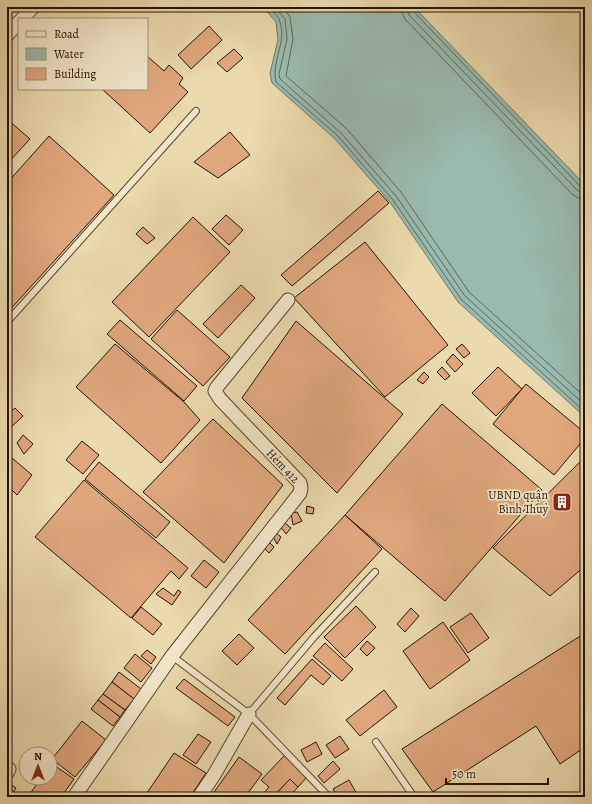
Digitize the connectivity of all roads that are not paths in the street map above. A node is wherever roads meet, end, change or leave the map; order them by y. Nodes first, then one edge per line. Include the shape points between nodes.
1 (32, 7) edge
2 (23, 18) edge
3 (18, 23) edge
4 (7, 35) edge
5 (196, 111) dead end
6 (288, 300) dead end
7 (7, 322) edge
8 (375, 572) dead end
9 (172, 656) junction
10 (249, 714) junction
11 (376, 742) dead end
12 (74, 797) edge
13 (199, 797) edge
14 (329, 797) edge
15 (414, 797) edge

1 - 2 street
3 - 4 street
5 - 7 lane
6 - 9 street, Hẻm 412 via 215,391 300,483 301,490
8 - 10 lane via 314,637
9 - 10 lane
9 - 12 street
10 - 13 street
10 - 14 lane
11 - 15 lane

